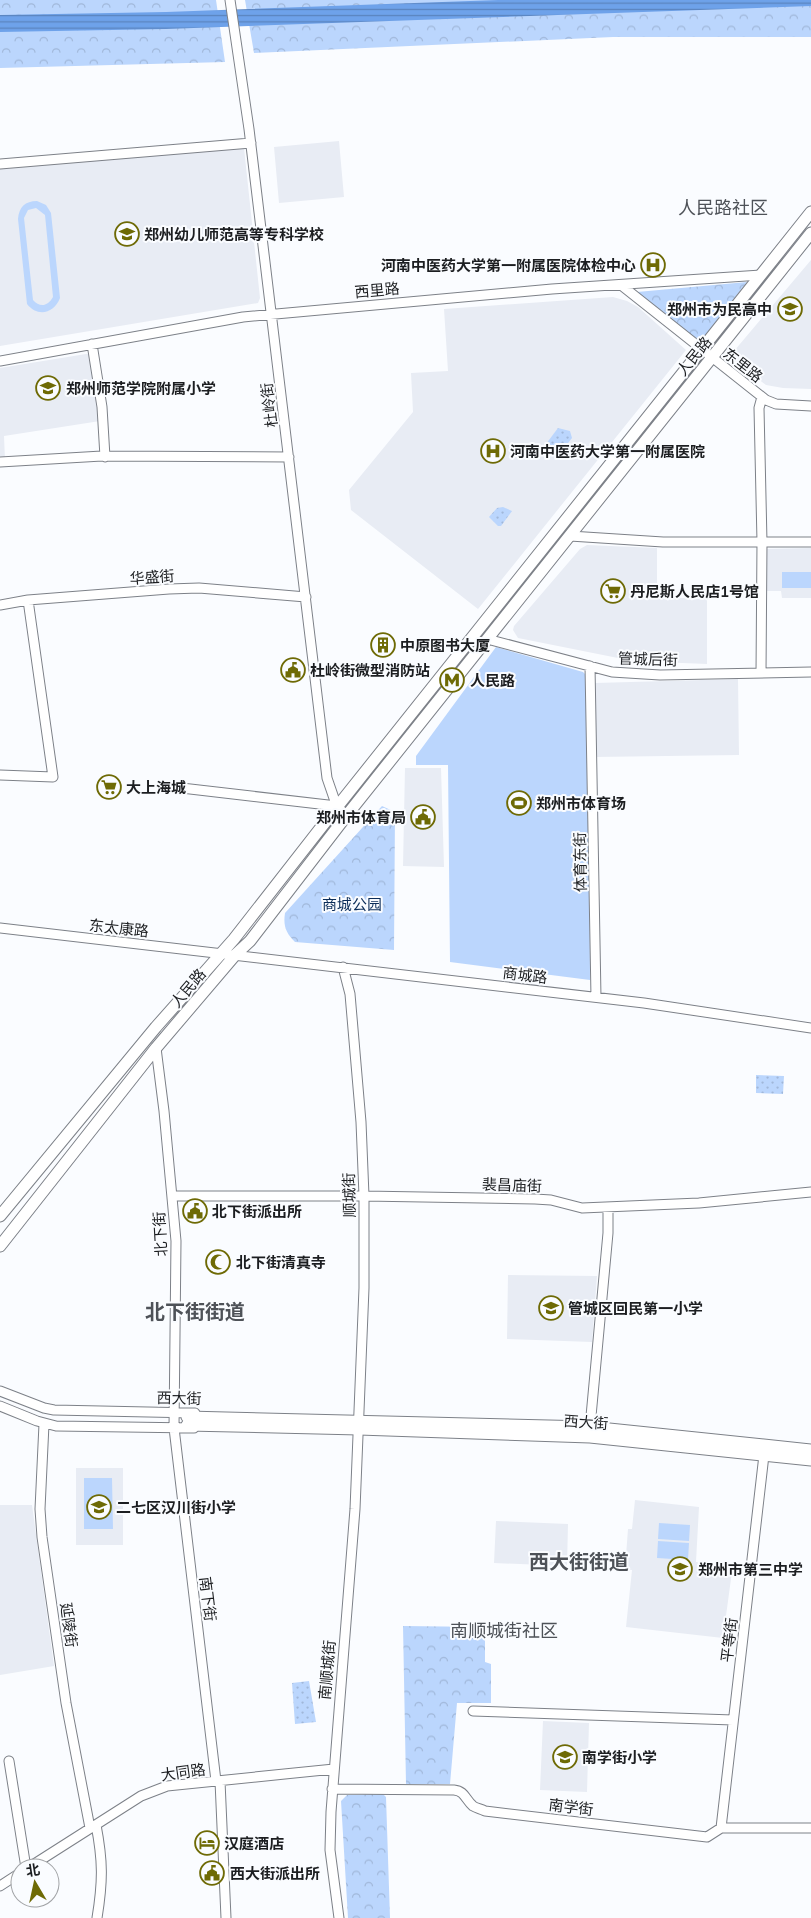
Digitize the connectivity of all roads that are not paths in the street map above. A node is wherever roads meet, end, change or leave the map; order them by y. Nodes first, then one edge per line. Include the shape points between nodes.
1 (230, 0) edge
2 (251, 143) junction
3 (0, 164) edge
4 (810, 216) edge
5 (811, 233) edge
6 (761, 275) junction
7 (621, 285) junction
8 (272, 314) junction
9 (92, 344) junction
10 (701, 350) junction
11 (712, 358) junction
12 (0, 361) edge
13 (762, 397) junction
14 (811, 406) edge
15 (105, 456) junction
16 (289, 457) junction
17 (0, 462) edge
18 (570, 536) junction
19 (762, 542) junction
20 (811, 542) edge
21 (306, 597) junction
22 (28, 600) junction
23 (1, 602) edge
24 (487, 639) junction
25 (590, 666) junction
26 (811, 672) edge
27 (761, 673) junction
28 (0, 774) edge
29 (173, 787) dead end
30 (336, 807) junction
31 (347, 815) junction
32 (0, 928) edge
33 (220, 953) junction
34 (236, 954) junction
35 (342, 968) junction
36 (596, 997) junction
37 (811, 1028) edge
38 (156, 1048) junction
39 (811, 1192) edge
40 (172, 1196) junction
41 (364, 1196) junction
42 (608, 1207) junction
43 (0, 1216) edge
44 (0, 1246) edge
45 (0, 1391) edge
46 (0, 1406) edge
47 (174, 1420) junction
48 (187, 1421) dead end
49 (44, 1424) junction
50 (359, 1424) junction
51 (590, 1427) junction
52 (811, 1450) edge
53 (764, 1455) junction
54 (811, 1460) edge
55 (473, 1711) dead end
56 (733, 1720) junction
57 (9, 1761) dead end
58 (334, 1769) junction
59 (218, 1781) junction
60 (332, 1789) junction
61 (93, 1827) junction
62 (721, 1828) junction
63 (811, 1828) edge
64 (25, 1858) edge
65 (43, 1858) edge
66 (96, 1918) edge
67 (226, 1918) edge
68 (339, 1918) edge

1 - 2 street, 杜岭街
2 - 3 street
2 - 8 street, 杜岭街
4 - 6 main road, 人民路
5 - 11 main road, 人民路
6 - 7 street, 西里路
6 - 10 main road, 人民路
7 - 8 street, 西里路
7 - 10 street, 东里路
8 - 9 street, 西里路
8 - 16 street, 杜岭街
9 - 12 street, 西里路
9 - 15 street via 102,407
10 - 11 street, 东里路
10 - 30 main road, 人民路
11 - 13 street, 东里路
11 - 18 main road, 人民路
13 - 14 street, 东里路 via 776,404
13 - 19 street via 759,408
15 - 16 street
15 - 17 street
16 - 21 street, 杜岭街
18 - 19 street via 664,542
18 - 24 main road, 人民路
19 - 20 street
19 - 27 street
21 - 22 street, 华盛街 via 179,588
21 - 30 street, 杜岭街 via 328,778
22 - 23 street, 华盛街
22 - 28 street via 53,777
24 - 25 street, 管城后街
24 - 31 main road, 人民路
25 - 27 street, 管城后街 via 612,672 660,675
25 - 36 street, 体育东街
26 - 27 street, 管城后街
29 - 30 street
30 - 31 street
30 - 33 main road, 人民路
31 - 34 main road, 人民路 via 250,941
32 - 33 street, 东太康路
33 - 34 street, 东太康路
33 - 43 main road, 人民路
34 - 35 street, 商城路
34 - 38 main road, 人民路
35 - 36 street, 商城路
35 - 41 street, 顺城街 via 350,994
36 - 37 street, 商城路
38 - 40 street, 北下街
38 - 44 main road, 人民路
39 - 42 street, 裴昌庙街 via 730,1201
40 - 41 street, 裴昌庙街
40 - 47 street, 北下街 via 176,1241
41 - 42 street, 裴昌庙街 via 535,1198 582,1208
41 - 50 street, 顺城街
42 - 51 street
45 - 47 street, 西大街 via 54,1410
46 - 49 street, 西大街
47 - 49 street, 西大街
47 - 50 street, 西大街 via 344,1416
47 - 50 street, 西大街 via 344,1432
47 - 59 street, 南下街
48 - 50 main road, 西大街
49 - 61 street, 延陵街 via 40,1503 42,1537 66,1703
50 - 51 main road, 西大街
50 - 53 main road, 西大街 via 590,1437
50 - 58 street, 南顺城街
51 - 52 main road, 西大街
53 - 54 main road, 西大街
53 - 56 street, 平等街
55 - 56 street
56 - 62 street, 平等街
57 - 64 street
58 - 59 street, 大同路
58 - 60 street, 南顺城街
59 - 61 street, 大同路 via 155,1790
59 - 67 street, 南下街
60 - 62 street, 南学街 via 459,1790 474,1807 484,1811 707,1837
60 - 68 street, 南顺城街 via 330,1850
61 - 65 street, 大同路
61 - 66 street, 延陵街 via 101,1851 102,1881
62 - 63 street, 南学街

